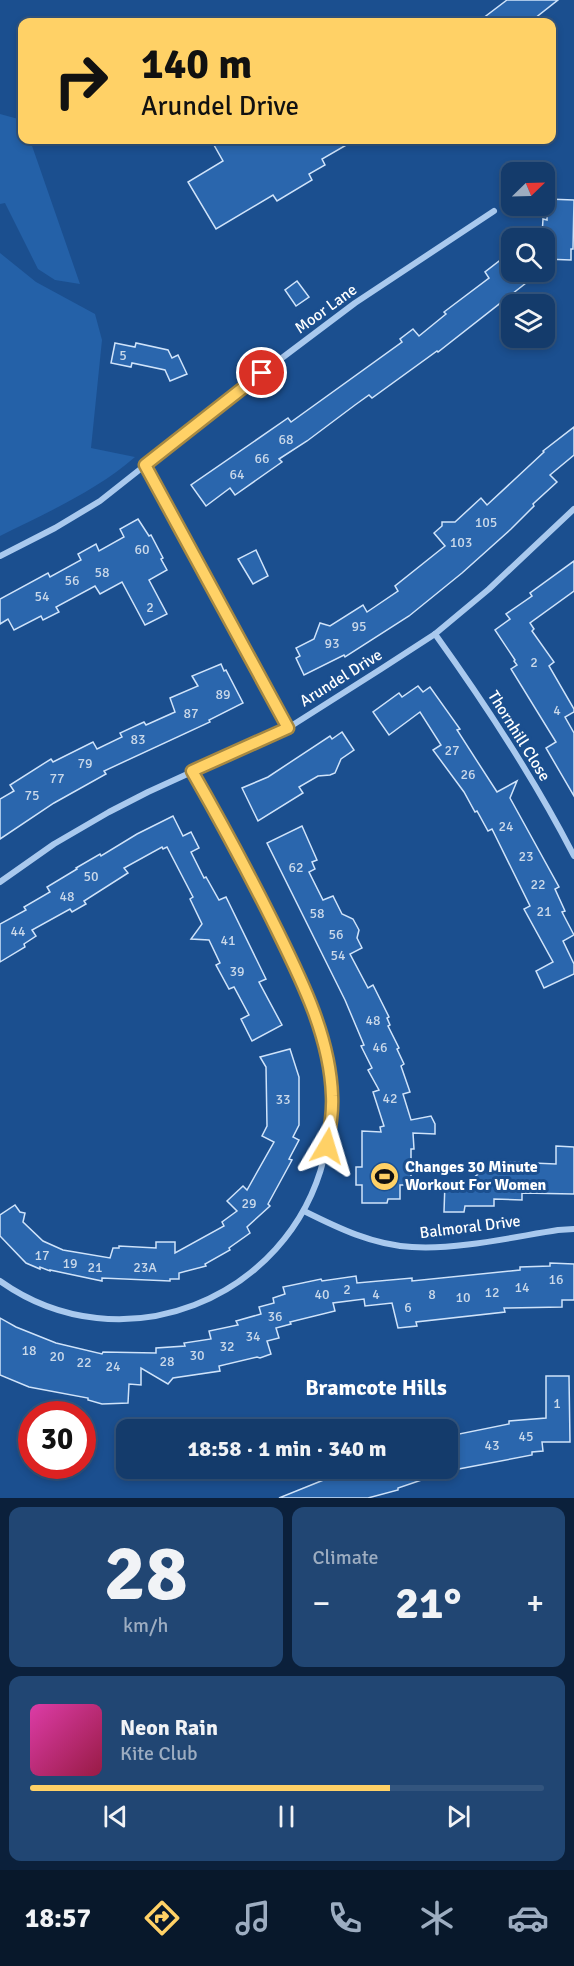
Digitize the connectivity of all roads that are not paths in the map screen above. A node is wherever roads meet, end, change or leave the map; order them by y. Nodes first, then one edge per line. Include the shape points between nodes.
1 (494, 211) dead end
2 (145, 465) junction
3 (574, 509) edge
4 (0, 556) edge
5 (435, 634) junction
6 (288, 728) junction
7 (192, 771) junction
8 (574, 856) edge
9 (0, 882) edge
10 (304, 1211) junction
11 (574, 1229) edge
12 (0, 1281) edge

1 - 2 street, Moor Lane via 355,303
2 - 4 street, Moor Lane via 92,506
2 - 6 street
3 - 5 street, Arundel Drive
5 - 6 street, Arundel Drive
5 - 8 street, Thornhill Close via 483,701
6 - 7 street, Arundel Drive
7 - 9 street, Arundel Drive via 54,844
7 - 10 street via 289,954 322,1038 332,1096 331,1123 320,1175
10 - 11 street, Balmoral Drive via 356,1236 413,1248
10 - 12 street via 268,1259 250,1275 181,1311 128,1320 77,1314 26,1297

